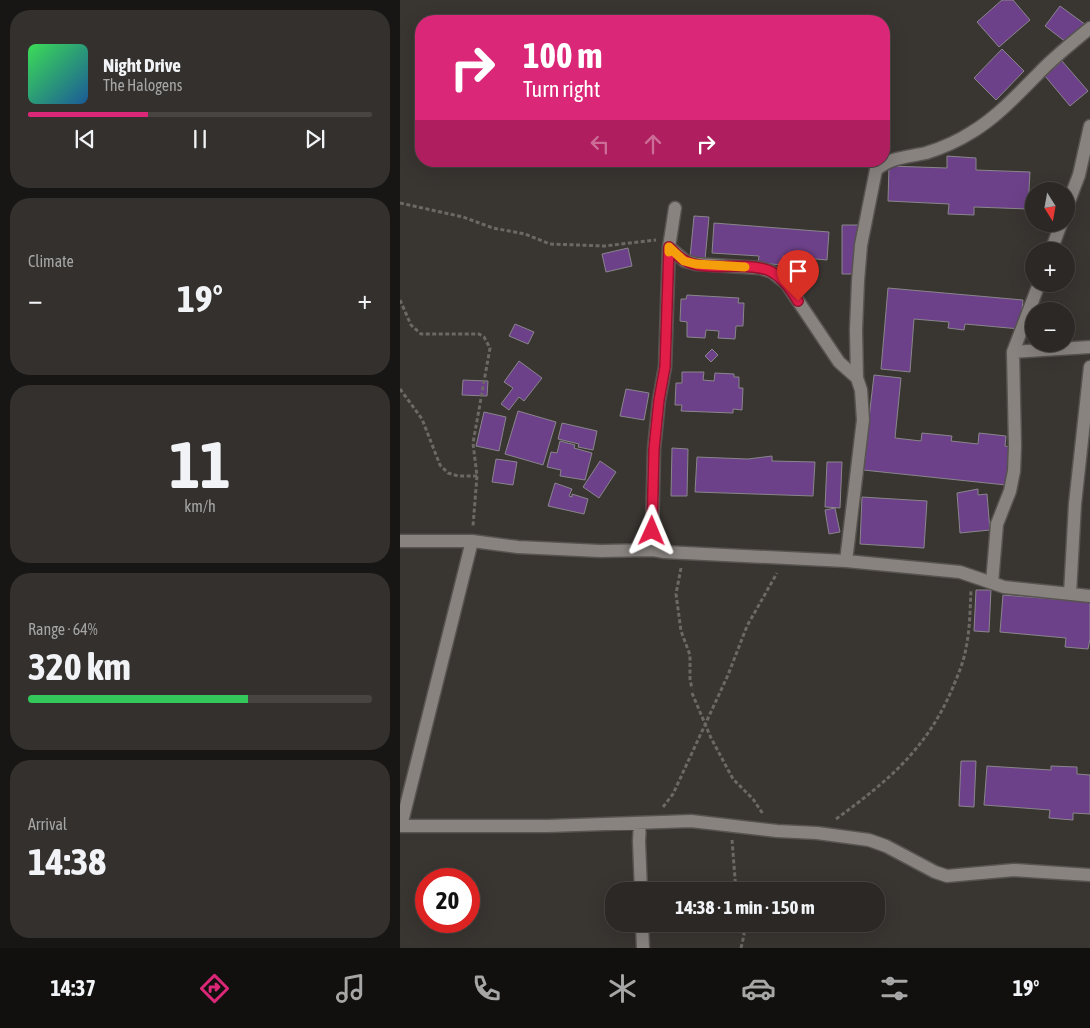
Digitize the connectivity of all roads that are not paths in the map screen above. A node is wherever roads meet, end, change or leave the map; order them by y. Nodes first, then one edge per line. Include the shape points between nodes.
1 (1090, 28) edge
2 (1090, 126) edge
3 (890, 160) edge
4 (879, 167) edge
5 (1075, 185) edge
6 (675, 208) dead end
7 (669, 243) junction
8 (1035, 292) edge
9 (1090, 347) edge
10 (1014, 352) junction
11 (1090, 367) edge
12 (857, 378) junction
13 (400, 541) edge
14 (472, 541) junction
15 (659, 551) junction
16 (846, 561) junction
17 (992, 583) junction
18 (1070, 594) junction
19 (1090, 596) edge
20 (640, 823) junction
21 (401, 826) edge
22 (1090, 875) edge
23 (641, 882) edge
24 (642, 932) edge
25 (643, 948) edge

1 - 3 street via 998,114 972,133 928,152
2 - 5 street
4 - 12 street via 861,245
6 - 7 street
7 - 12 street via 684,261 772,272 786,283 839,362
7 - 15 street via 665,367 654,449 652,531
8 - 10 street
9 - 10 street
10 - 17 street via 1014,471 997,524
11 - 18 street via 1075,504
12 - 16 street via 863,420
13 - 14 street
14 - 15 street via 518,547
14 - 21 street
15 - 16 street
16 - 17 street via 960,572
17 - 18 street
18 - 19 street
20 - 21 street
20 - 22 street via 691,821 869,840 947,876 1014,870
20 - 23 street
24 - 25 street

